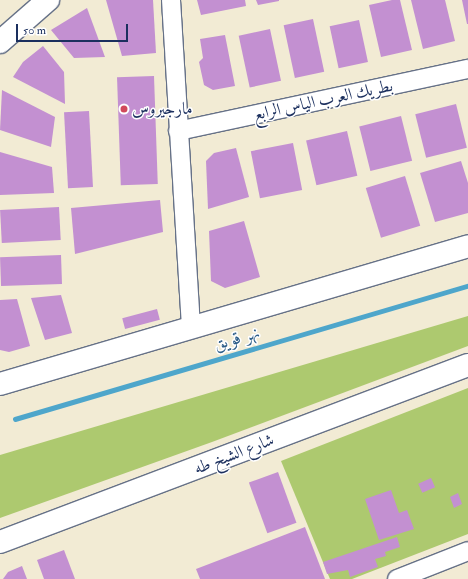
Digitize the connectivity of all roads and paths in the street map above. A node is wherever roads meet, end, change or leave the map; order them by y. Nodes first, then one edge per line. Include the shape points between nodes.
1 (48, 0) edge
2 (171, 0) edge
3 (0, 42) edge
4 (468, 69) edge
5 (178, 131) junction
6 (468, 246) edge
7 (191, 326) junction
8 (468, 365) edge
9 (0, 384) edge
10 (0, 542) edge
11 (468, 551) edge
12 (397, 579) edge

1 - 3 main road
2 - 5 street
4 - 5 street, بطريك العرب الياس الرابع
5 - 7 street
6 - 7 main road
7 - 9 main road
8 - 10 main road, شارع الشيخ طه
11 - 12 street

